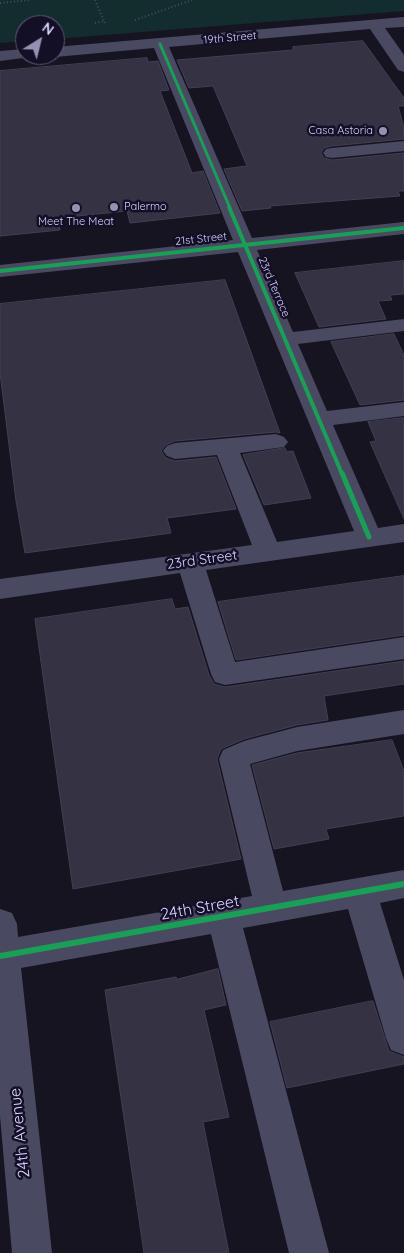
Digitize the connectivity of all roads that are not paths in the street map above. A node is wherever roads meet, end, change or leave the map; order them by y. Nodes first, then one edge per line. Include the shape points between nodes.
1 (404, 22) edge
2 (375, 25) junction
3 (160, 44) junction
4 (65, 51) edge
5 (15, 55) edge
6 (0, 56) edge
7 (404, 67) edge
8 (404, 146) edge
9 (332, 153) dead end
10 (404, 228) edge
11 (245, 244) junction
12 (0, 271) edge
13 (404, 325) edge
14 (285, 339) junction
15 (404, 409) edge
16 (319, 419) junction
17 (276, 442) dead end
18 (226, 447) junction
19 (175, 451) dead end
20 (404, 532) edge
21 (369, 537) junction
22 (268, 552) junction
23 (190, 562) junction
24 (0, 589) edge
25 (404, 648) edge
26 (404, 722) edge
27 (404, 884) edge
28 (360, 892) junction
29 (271, 908) junction
30 (223, 916) junction
31 (1, 945) edge
32 (404, 1038) edge
33 (32, 1253) edge
34 (309, 1253) edge

1 - 2 street, 19th Street
2 - 3 street, 19th Street
2 - 7 street
3 - 4 street, 19th Street
3 - 11 street, 23rd Terrace
5 - 6 street
8 - 9 street
10 - 11 street, 21st Street
11 - 12 street, 21st Street
11 - 14 street, 23rd Terrace
13 - 14 street
14 - 16 street, 23rd Terrace
15 - 16 street
16 - 21 street, 23rd Terrace
17 - 18 street
18 - 19 street
18 - 22 street
20 - 21 street, 23rd Street
21 - 22 street, 23rd Street
22 - 23 street, 23rd Street
23 - 24 street, 23rd Street
23 - 25 street via 225,674
26 - 29 street via 297,739 244,753 234,759
27 - 28 street, 24th Street
28 - 29 street, 24th Street
28 - 32 street
29 - 30 street, 24th Street
30 - 31 street, 24th Street
30 - 34 street
31 - 33 street, 24th Avenue

